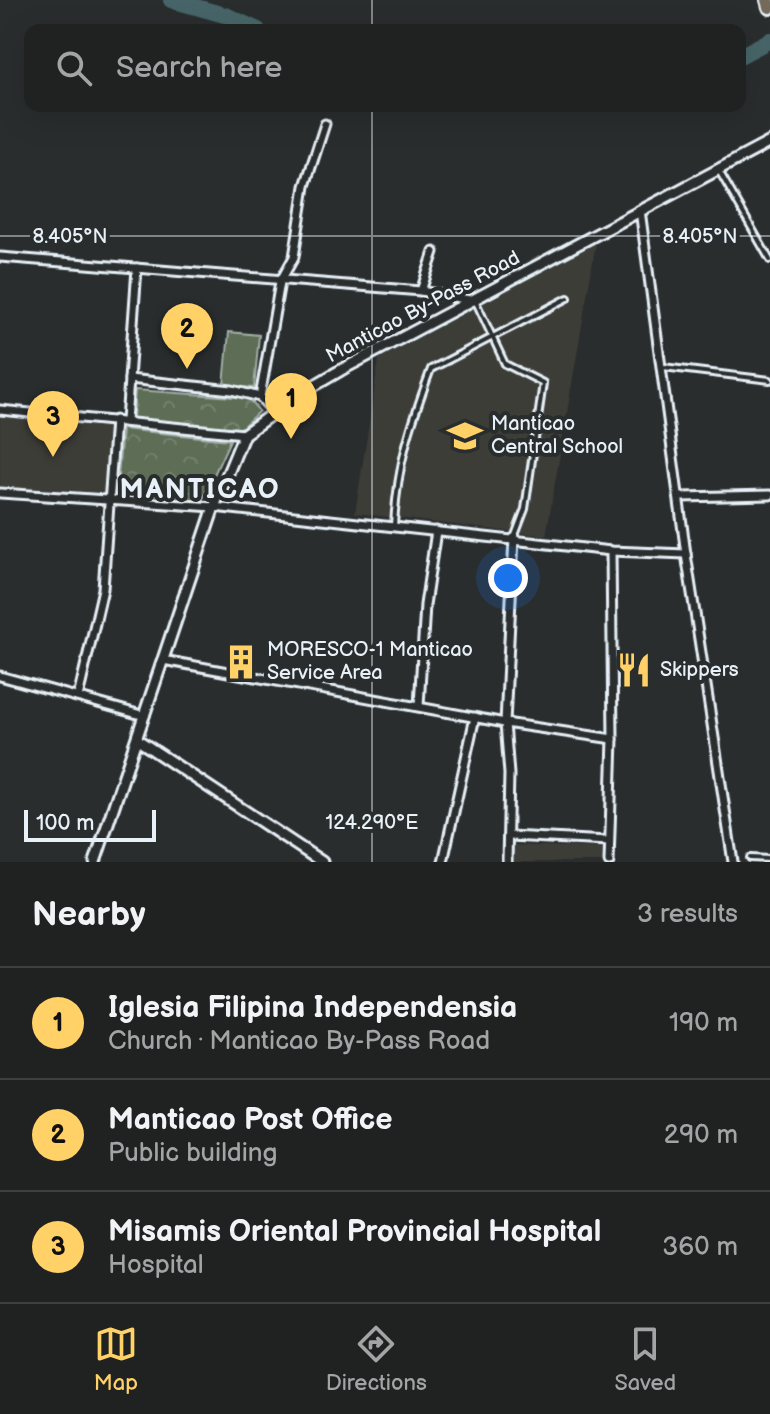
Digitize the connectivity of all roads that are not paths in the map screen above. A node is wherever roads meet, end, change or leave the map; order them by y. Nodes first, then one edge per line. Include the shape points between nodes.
1 (768, 0) edge
2 (770, 7) edge
3 (325, 124) dead end
4 (770, 142) edge
5 (718, 169) junction
6 (640, 210) junction
7 (434, 252) dead end
8 (0, 257) edge
9 (770, 260) edge
10 (137, 268) junction
11 (280, 282) junction
12 (421, 291) junction
13 (568, 298) dead end
14 (476, 301) junction
15 (494, 336) junction
16 (663, 367) junction
17 (129, 379) junction
18 (770, 380) edge
19 (260, 397) junction
20 (0, 410) edge
21 (273, 411) junction
22 (115, 420) junction
23 (126, 421) junction
24 (244, 434) junction
25 (0, 493) edge
26 (770, 495) edge
27 (681, 497) junction
28 (109, 501) junction
29 (214, 507) junction
30 (394, 526) junction
31 (436, 531) junction
32 (514, 538) junction
33 (611, 551) junction
34 (686, 554) junction
35 (163, 660) junction
36 (0, 676) edge
37 (78, 697) junction
38 (419, 706) junction
39 (145, 716) junction
40 (475, 717) junction
41 (505, 723) junction
42 (613, 739) junction
43 (138, 740) junction
44 (509, 836) junction
45 (609, 841) junction
46 (750, 858) dead end
47 (770, 859) edge
48 (95, 862) edge
49 (322, 862) edge
50 (443, 862) edge
51 (507, 862) edge
52 (609, 862) edge
53 (733, 862) edge

1 - 2 highway
3 - 11 street via 305,186 294,257
4 - 5 street, Manticao By-Pass Road
5 - 6 street, Manticao By-Pass Road
5 - 9 lane
6 - 14 street, Manticao By-Pass Road
6 - 16 street
7 - 12 street
8 - 10 street
10 - 11 street
10 - 17 street
11 - 12 street
11 - 19 street
12 - 14 street
13 - 15 lane
14 - 15 lane
14 - 21 street, Manticao By-Pass Road
15 - 30 lane via 431,369 396,477
15 - 32 lane via 505,364 543,383 525,509
16 - 18 lane
16 - 27 street
17 - 19 street
17 - 23 street
19 - 21 street
20 - 22 street
21 - 24 street, Manticao By-Pass Road
22 - 23 street
22 - 28 street
23 - 24 street
24 - 29 street, Manticao By-Pass Road
25 - 28 street
26 - 27 street
27 - 34 street
28 - 29 street
28 - 37 street via 103,589
29 - 30 street
29 - 35 street, Manticao By-Pass Road
30 - 31 street
31 - 32 street
31 - 38 street
32 - 33 street
32 - 41 street
33 - 34 street
33 - 42 street
34 - 53 street
35 - 38 street
35 - 39 street, Manticao By-Pass Road
36 - 37 street
37 - 39 street
38 - 40 street
39 - 43 street, Manticao By-Pass Road
40 - 41 street
40 - 50 street
41 - 42 street
41 - 44 street
42 - 45 street
43 - 48 street, Manticao By-Pass Road
43 - 49 street
44 - 45 street
44 - 51 street
45 - 52 street
46 - 47 lane

